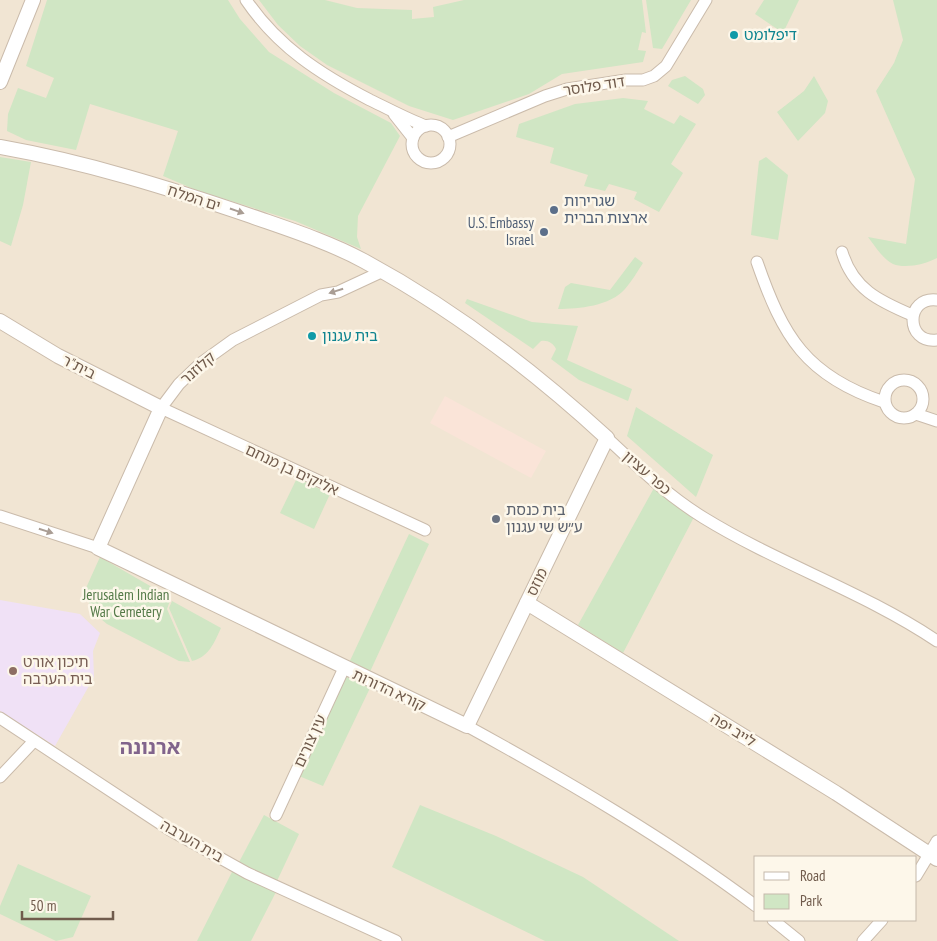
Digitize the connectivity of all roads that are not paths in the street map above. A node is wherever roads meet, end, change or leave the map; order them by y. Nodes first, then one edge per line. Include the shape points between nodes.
1 (33, 0) edge
2 (246, 0) edge
3 (706, 0) edge
4 (0, 82) edge
5 (389, 109) junction
6 (426, 126) junction
7 (413, 138) junction
8 (448, 138) junction
9 (0, 147) edge
10 (842, 252) dead end
11 (757, 262) dead end
12 (381, 272) junction
13 (937, 300) edge
14 (912, 315) junction
15 (0, 321) edge
16 (937, 340) edge
17 (884, 402) junction
18 (161, 408) junction
19 (916, 414) junction
20 (937, 421) edge
21 (608, 438) junction
22 (0, 516) edge
23 (425, 530) dead end
24 (98, 548) junction
25 (527, 603) junction
26 (937, 641) edge
27 (344, 668) junction
28 (0, 718) edge
29 (466, 726) junction
30 (34, 741) junction
31 (0, 777) edge
32 (276, 815) dead end
33 (937, 841) edge
34 (933, 856) edge
35 (917, 875) edge
36 (754, 905) edge
37 (774, 921) edge
38 (881, 921) edge
39 (396, 941) edge
40 (799, 941) edge
41 (863, 941) edge

1 - 4 street
2 - 5 street via 260,20 297,56 330,79
3 - 8 street, דוד פלוסר via 666,66 654,76 560,92
5 - 6 street
5 - 7 street
6 - 7 street
6 - 8 street via 437,126
7 - 8 street via 415,153 422,160 432,162 445,156
9 -> 12 street, ים המלח via 60,159 191,195 319,242 363,260
10 - 14 street via 850,274 865,291 883,303
11 - 17 street via 782,324 810,362 841,385
12 -> 18 street, קלוזנר via 338,292 321,295 233,340 201,363
12 - 21 street, כפר עציון via 518,360
13 - 14 street via 922,302
14 - 16 street via 913,327 918,334 928,340
15 - 18 street, בית"ר via 58,356
17 - 19 street via 888,411 897,417
17 - 19 street via 886,391 892,384 909,380 917,385 922,395 922,404
18 - 23 street, אליקים בן מנחם
18 - 24 street, קלוזנר
19 - 20 street
21 - 25 street, מוזס
21 - 26 street, כפר עציון via 649,477 703,518 884,610
22 -> 24 street, קורא הדורות
24 - 27 street, קורא הדורות
25 - 29 street, מוזס
25 - 34 street, לייב יפה
27 - 29 street, קורא הדורות
27 - 32 street, עין צורים
28 - 30 street, בית הערבה
29 - 36 street, קורא הדורות via 627,817
30 - 31 street
30 - 39 street, בית הערבה via 170,830 247,873
33 - 34 street
34 - 35 street
37 - 40 street
38 - 41 street

